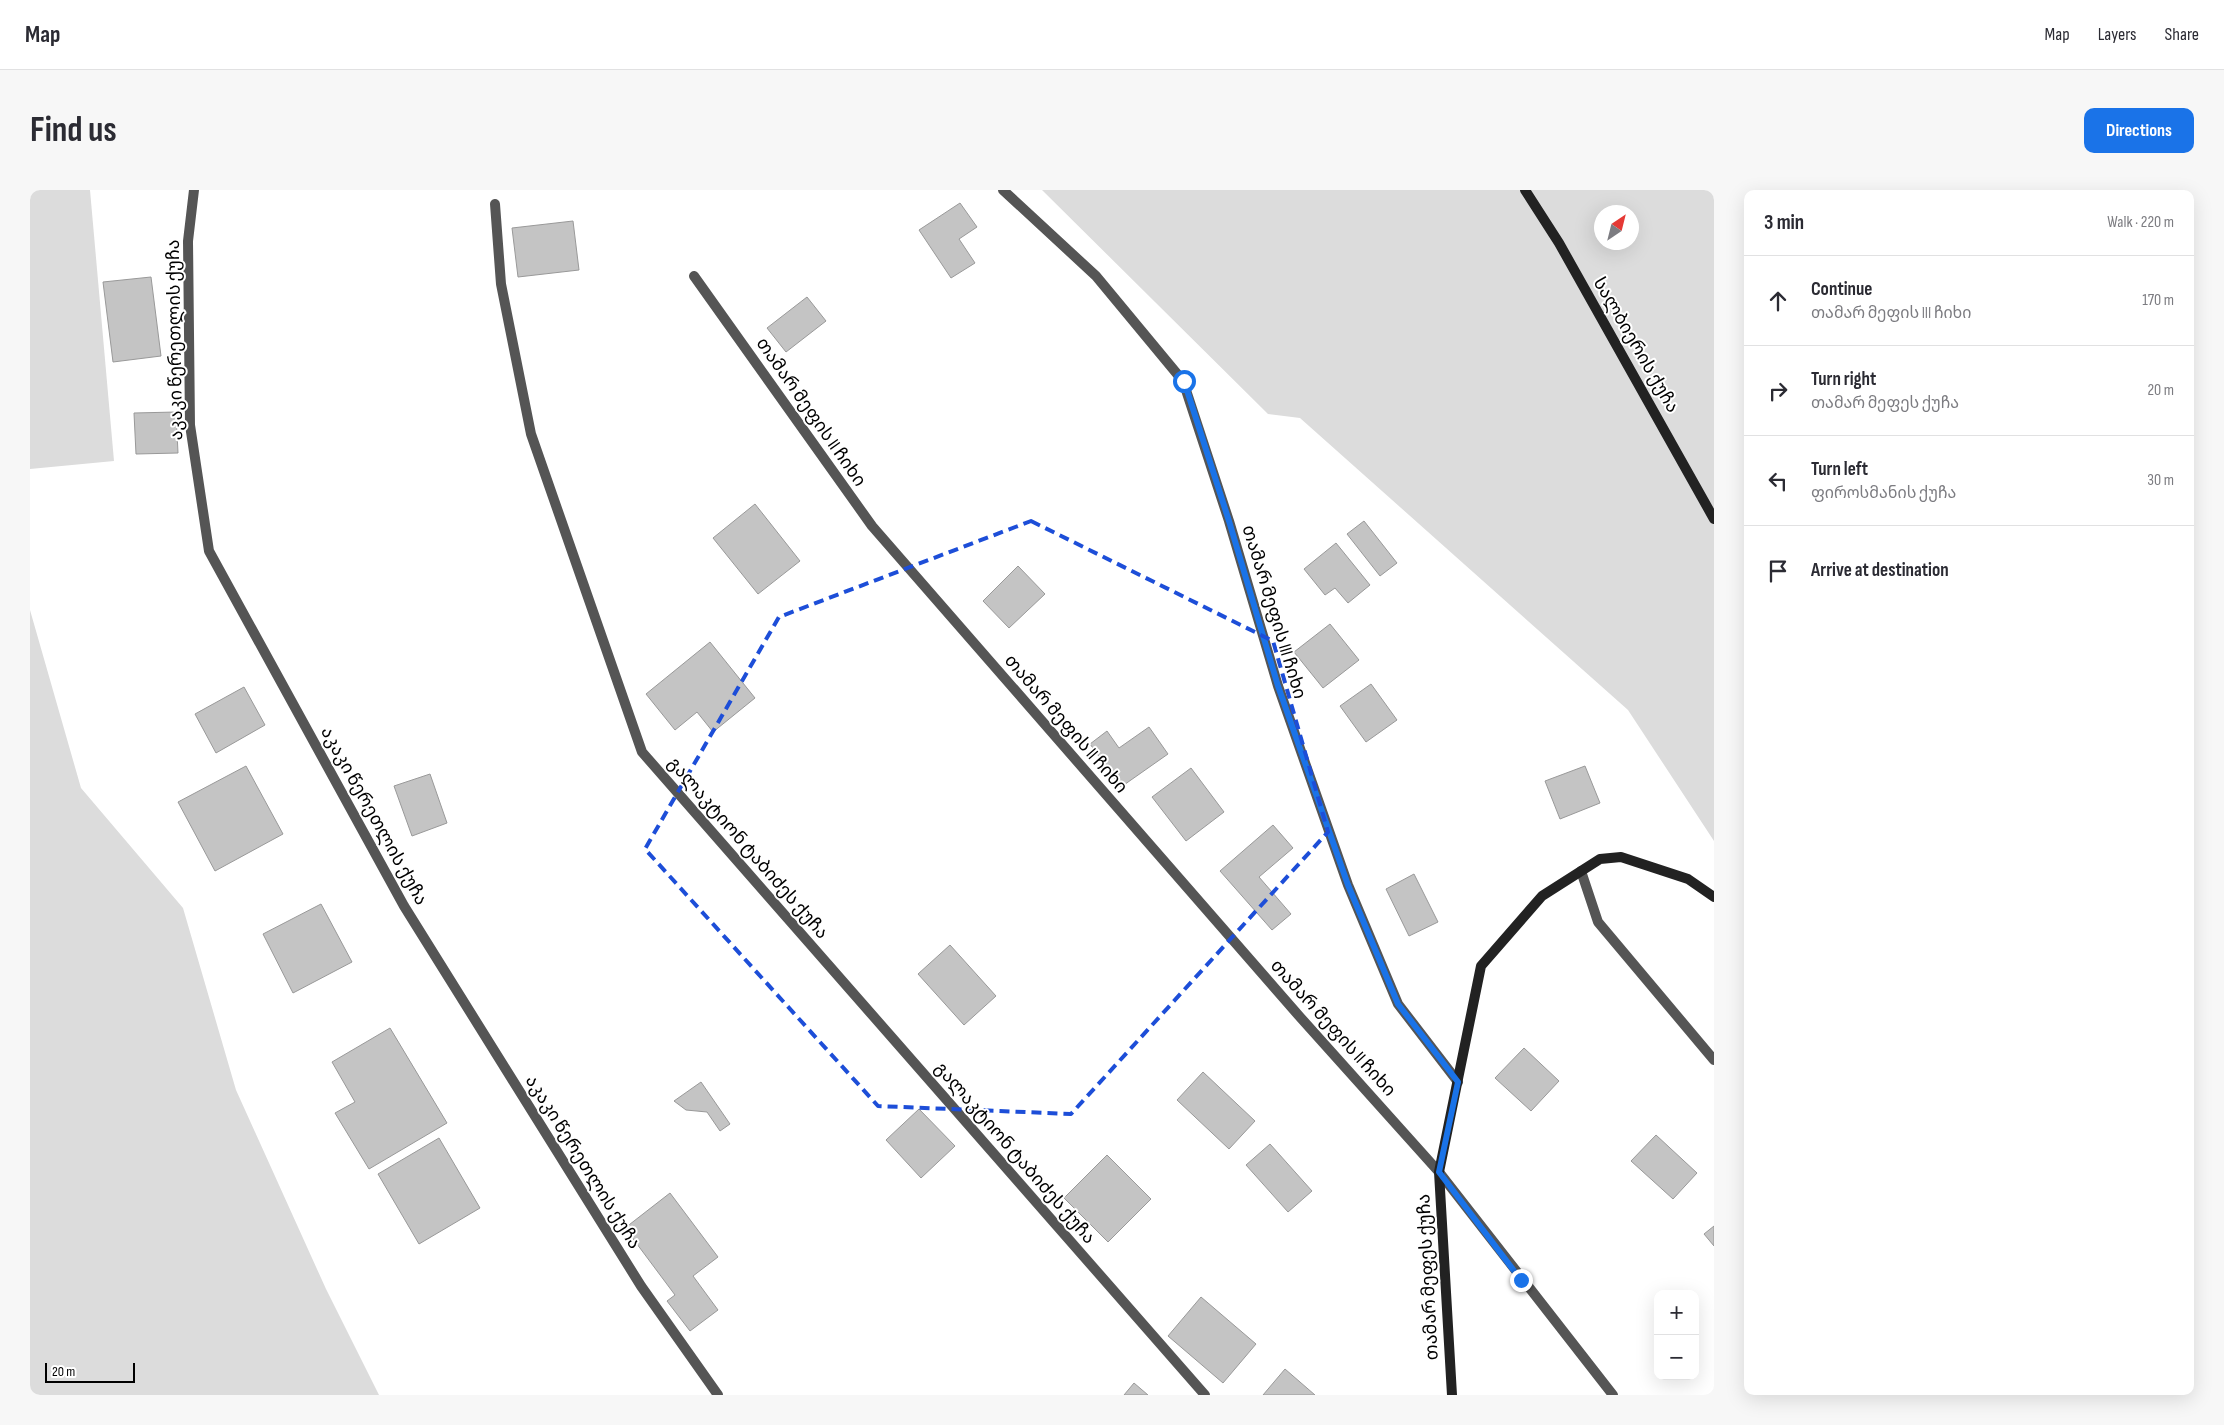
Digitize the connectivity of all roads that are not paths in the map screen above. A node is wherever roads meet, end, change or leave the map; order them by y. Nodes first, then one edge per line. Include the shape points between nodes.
1 (194, 190) edge
2 (1003, 190) edge
3 (1525, 190) edge
4 (495, 204) dead end
5 (694, 276) dead end
6 (1714, 518) edge
7 (1581, 870) junction
8 (1714, 897) edge
9 (1714, 1060) edge
10 (1458, 1082) junction
11 (1439, 1172) junction
12 (718, 1395) edge
13 (1205, 1395) edge
14 (1452, 1395) edge
15 (1613, 1395) edge

1 - 12 street, აკაკი წერეთლის ქუჩა via 188,241 190,425 209,551 404,906 641,1286
2 - 10 street, თამარ მეფის III ჩიხი via 1096,276 1184,381 1278,686 1348,885 1398,1004
3 - 6 street, სალბიერის ქუჩა via 1560,243
4 - 13 street, გალაკტიონ ტაბიძეს ქუჩა via 501,284 531,434 642,752
5 - 11 street, თამარ მეფის II ჩიხი via 872,526 1300,1018
7 - 8 street, თამარ მეფეს ქუჩა via 1600,859 1621,857 1688,879
7 - 9 street via 1598,922
7 - 10 street, თამარ მეფეს ქუჩა via 1542,896 1481,966
10 - 11 street, თამარ მეფეს ქუჩა
11 - 14 street, თამარ მეფეს ქუჩა
11 - 15 street, თამარ მეფის II ჩიხი

